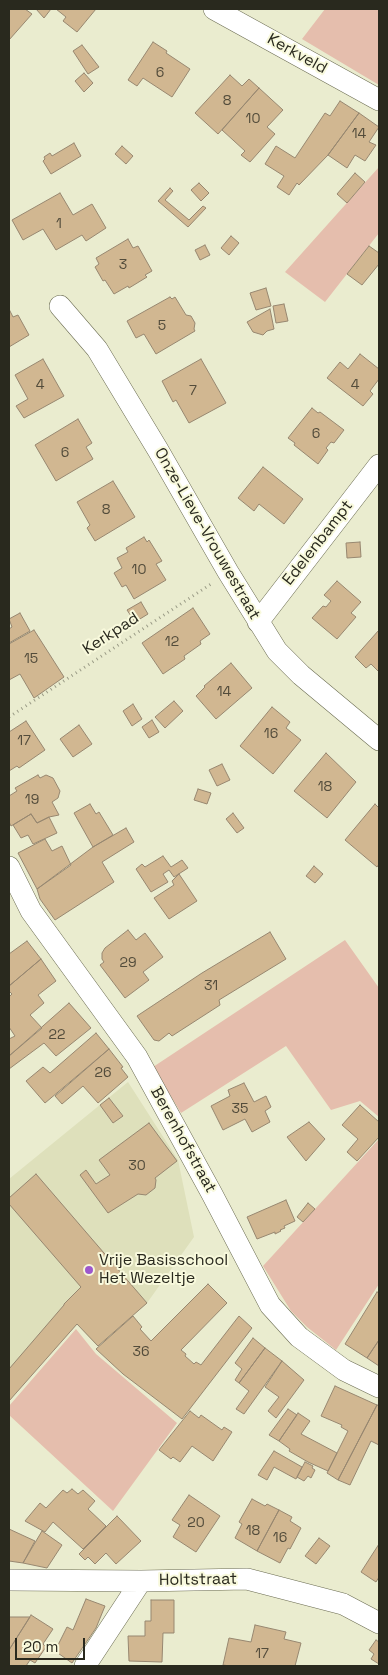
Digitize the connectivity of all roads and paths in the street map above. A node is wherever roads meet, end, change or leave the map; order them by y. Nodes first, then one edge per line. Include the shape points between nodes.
1 (214, 9) edge
2 (379, 100) edge
3 (60, 306) dead end
4 (379, 465) edge
5 (228, 572) junction
6 (258, 622) junction
7 (9, 717) edge
8 (379, 740) edge
9 (9, 867) edge
10 (379, 1388) edge
11 (9, 1580) edge
12 (141, 1581) junction
13 (379, 1623) edge
14 (85, 1666) edge

1 - 2 street, Kerkveld
3 - 5 street, Onze-Lieve-Vrouwestraat via 97,349
4 - 6 street, Edelenbampt
5 - 6 street, Onze-Lieve-Vrouwestraat
5 - 7 path, Kerkpad
6 - 8 street, Onze-Lieve-Vrouwestraat via 277,651 301,675
9 - 10 street, Berenhofstraat via 31,911 137,1058 270,1306 299,1337 344,1370
11 - 12 street, Holtstraat
12 - 13 street, Holtstraat via 246,1579 343,1604
12 - 14 street

